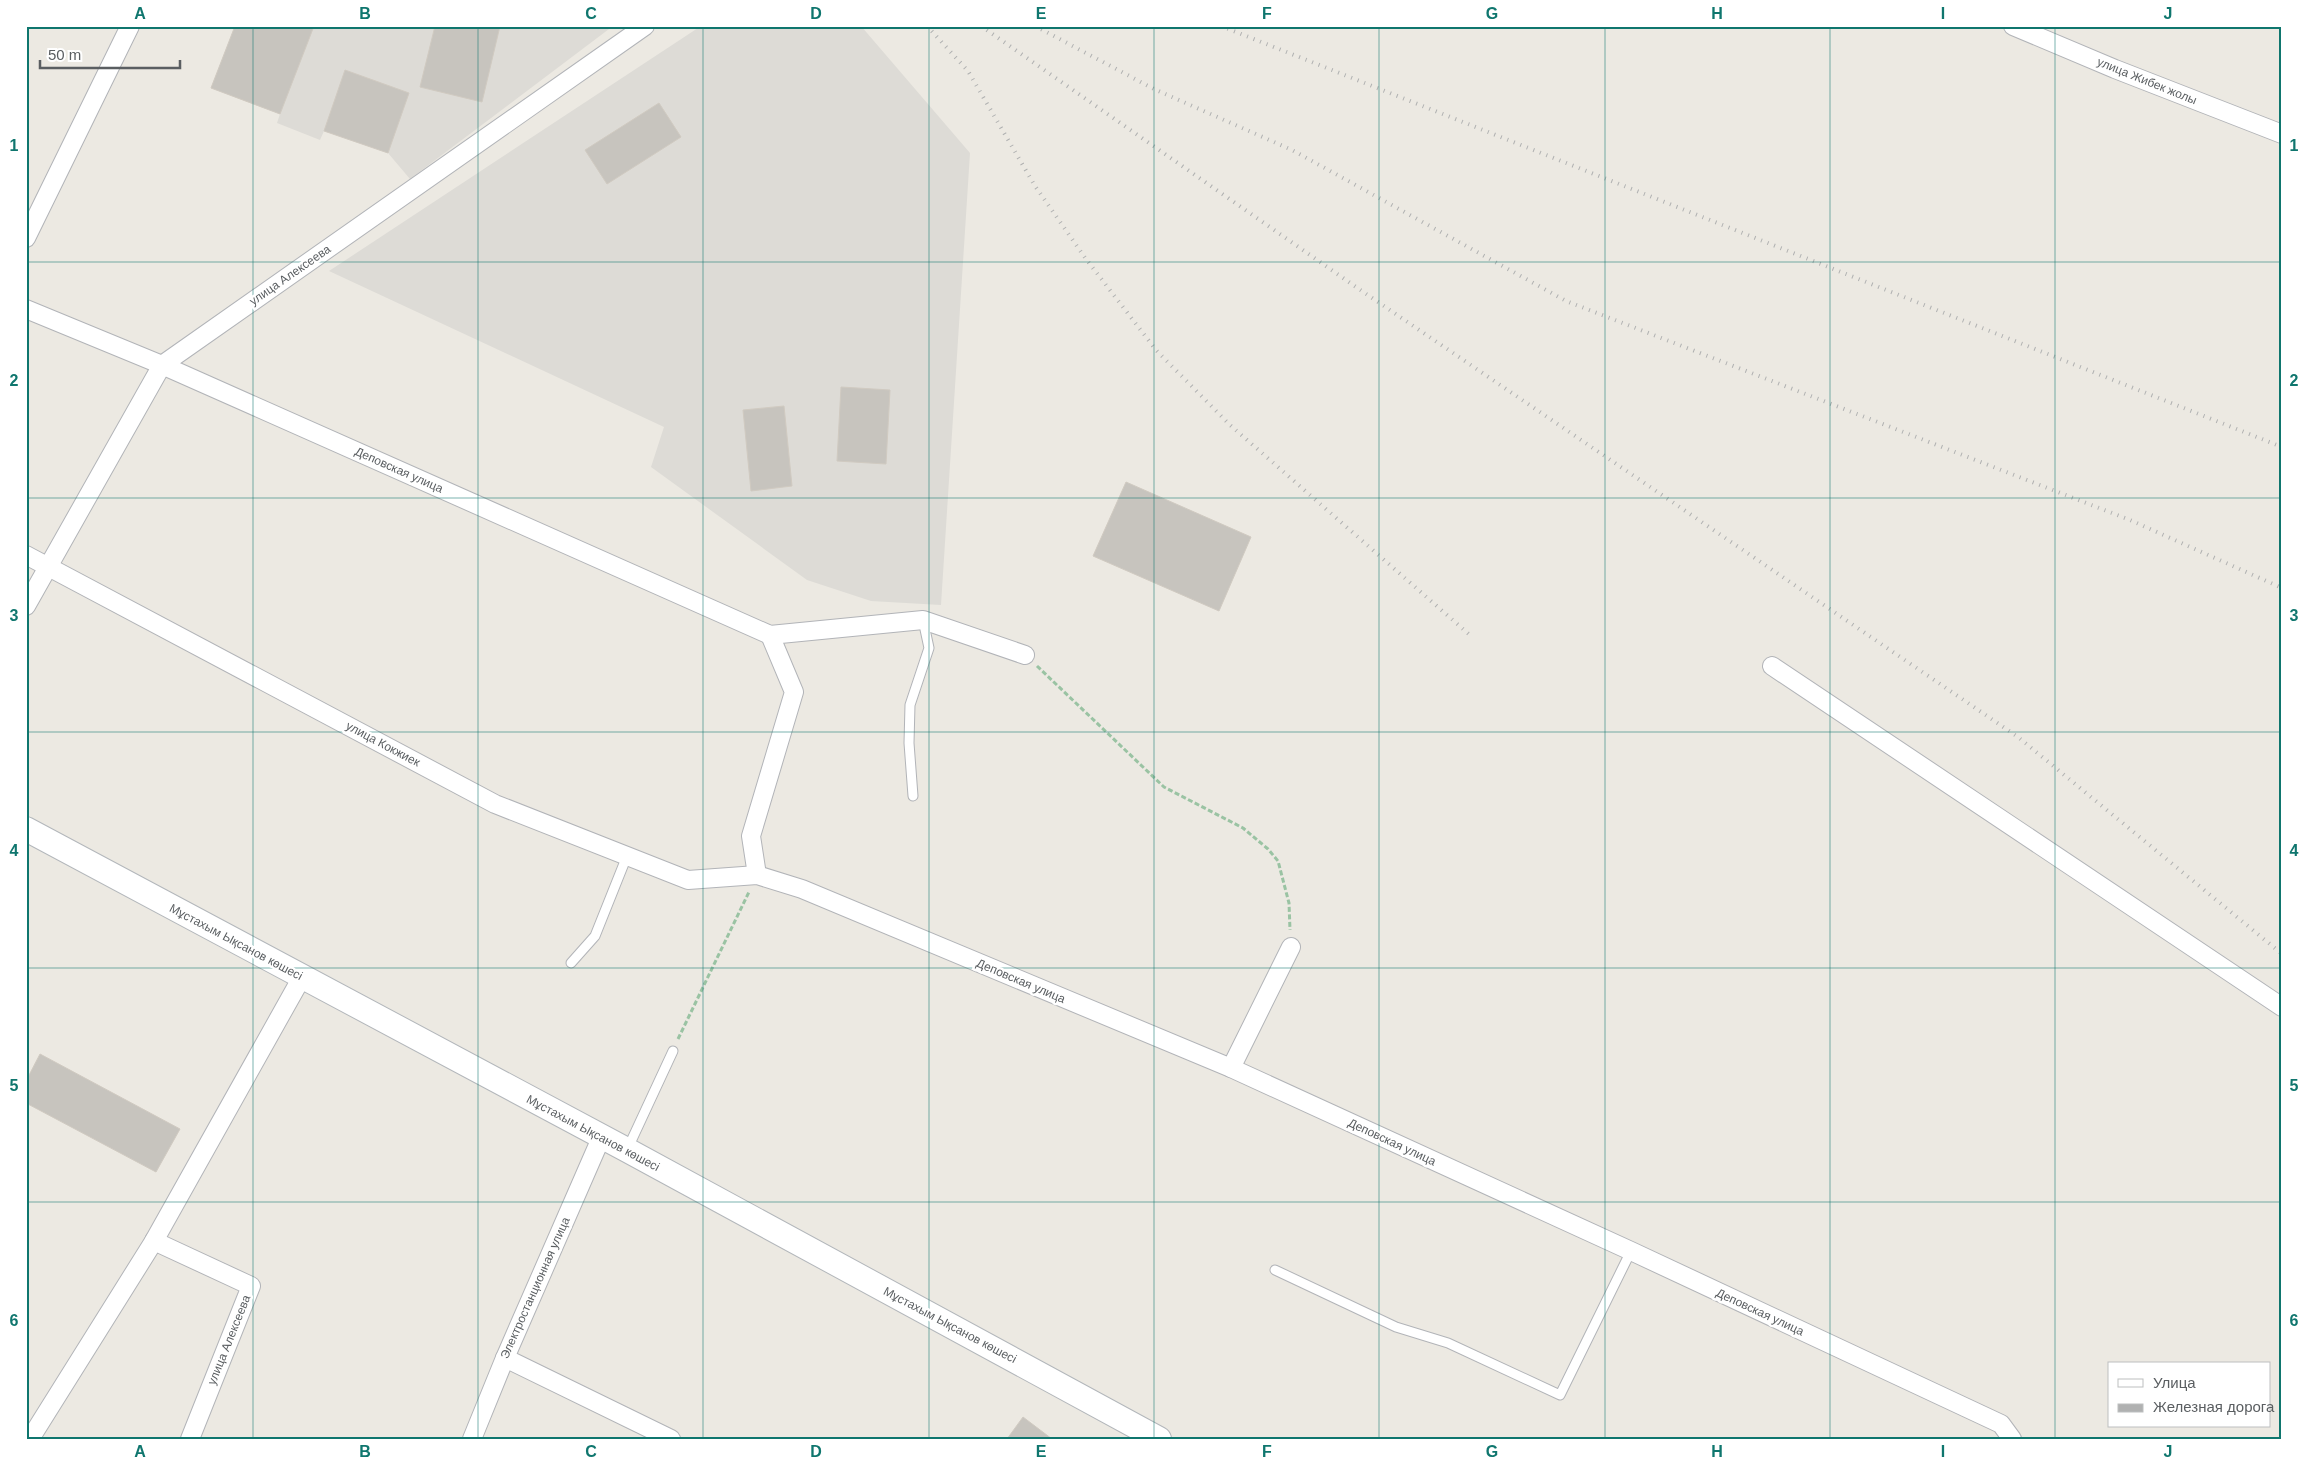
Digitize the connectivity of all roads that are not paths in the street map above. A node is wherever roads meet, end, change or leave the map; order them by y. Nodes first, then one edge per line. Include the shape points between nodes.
1 (130, 26) edge
2 (645, 26) edge
3 (2013, 26) edge
4 (2282, 134) edge
5 (26, 238) edge
6 (26, 309) edge
7 (162, 365) junction
8 (26, 555) edge
9 (48, 567) junction
10 (26, 606) edge
11 (923, 620) junction
12 (770, 635) junction
13 (1025, 655) road end
14 (1772, 666) dead end
15 (913, 796) dead end
16 (26, 829) edge
17 (627, 856) junction
18 (757, 875) junction
19 (1290, 947) road end
20 (571, 963) dead end
21 (302, 977) junction
22 (2282, 1007) edge
23 (673, 1051) road end
24 (1231, 1068) junction
25 (601, 1138) junction
26 (627, 1150) junction
27 (154, 1241) junction
28 (1631, 1251) junction
29 (1275, 1270) dead end
30 (505, 1358) junction
31 (30, 1439) edge
32 (190, 1439) edge
33 (472, 1439) edge
34 (671, 1439) edge
35 (1159, 1439) edge
36 (2012, 1439) edge

1 - 5 street
2 - 7 street, улица Алексеева
3 - 4 street, улица Жибек жолы
6 - 7 street, Деповская улица
7 - 9 street, улица Алексеева
7 - 12 street, Деповская улица
8 - 9 street, улица Кокжиек
9 - 10 street, улица Алексеева
9 - 17 street, улица Кокжиек via 495,804
11 - 12 street
11 - 13 street
11 - 15 lane via 929,648 910,705
12 - 18 street via 794,692 751,836
14 - 22 street
16 - 21 main road, Мұстахым Ықсанов көшесі
17 - 18 street, улица Кокжиек via 688,880
17 - 20 lane via 596,936
18 - 24 street, Деповская улица via 802,889
19 - 24 street
21 - 25 main road, Мұстахым Ықсанов көшесі
21 - 27 street
23 - 26 lane
24 - 28 street, Деповская улица
25 - 26 main road, Мұстахым Ықсанов көшесі
25 - 30 street, Электростанционная улица
26 - 35 main road, Мұстахым Ықсанов көшесі
27 - 31 street
27 - 32 street, улица Алексеева via 251,1286
28 - 29 lane via 1560,1395 1448,1343 1396,1327
28 - 36 street, Деповская улица via 2001,1424
30 - 33 street, Электростанционная улица
30 - 34 street

